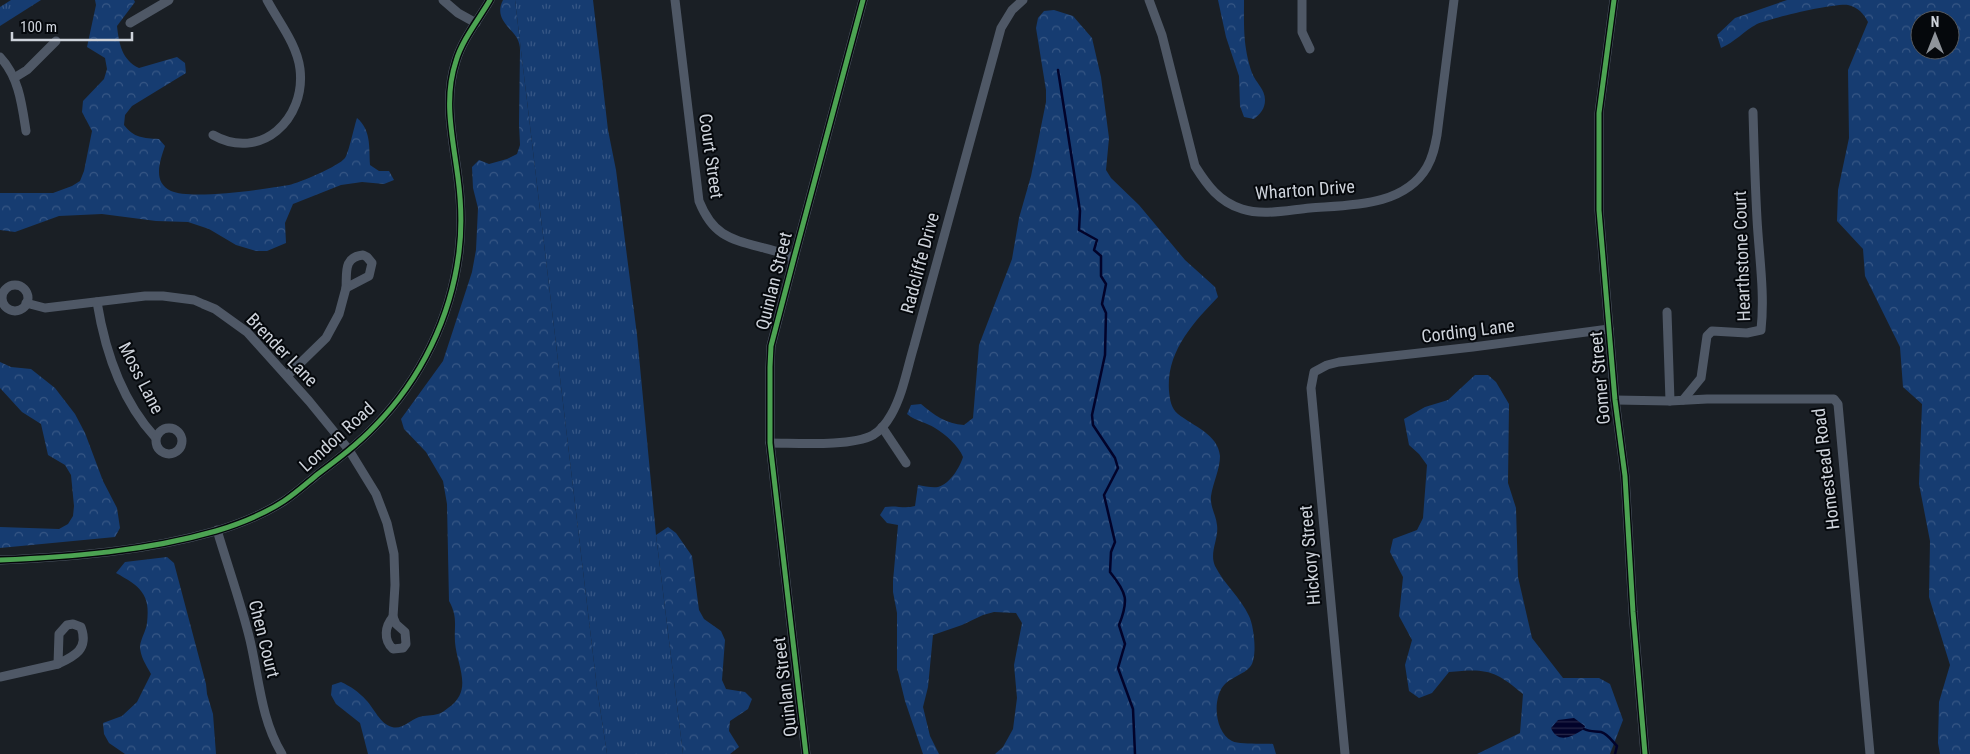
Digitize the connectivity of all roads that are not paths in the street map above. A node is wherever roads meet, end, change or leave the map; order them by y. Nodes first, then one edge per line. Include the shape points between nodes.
1 (169, 0) edge
2 (266, 0) edge
3 (443, 0) edge
4 (490, 0) edge
5 (675, 0) edge
6 (864, 0) edge
7 (1023, 0) edge
8 (1148, 0) edge
9 (1302, 0) edge
10 (1454, 0) edge
11 (1614, 0) edge
12 (130, 23) dead end
13 (476, 23) junction
14 (56, 41) dead end
15 (1310, 49) dead end
16 (0, 57) edge
17 (14, 78) junction
18 (1752, 112) dead end
19 (26, 131) dead end
20 (213, 135) dead end
21 (794, 258) junction
22 (346, 288) dead end
23 (97, 302) junction
24 (26, 304) dead end
25 (1667, 312) dead end
26 (1609, 329) junction
27 (1331, 364) joint
28 (287, 376) junction
29 (1615, 400) junction
30 (1683, 400) junction
31 (1670, 401) junction
32 (882, 427) junction
33 (155, 437) dead end
34 (770, 443) junction
35 (349, 450) junction
36 (906, 463) dead end
37 (217, 530) junction
38 (0, 560) edge
39 (393, 617) dead end
40 (58, 664) dead end
41 (0, 677) edge
42 (282, 754) edge
43 (806, 754) edge
44 (1345, 754) edge
45 (1645, 754) edge
46 (1870, 754) edge

1 - 12 street
2 - 20 street via 297,58 300,69 298,102 286,122 255,142 232,144
3 - 13 street
4 - 13 street, London Road
5 - 21 street, Court Street via 699,201 705,215 725,236
6 - 21 street, Quinlan Street
7 - 32 street, Radcliffe Drive via 1001,28 899,398
8 - 10 street, Wharton Drive via 1162,36 1195,166 1219,197 1242,209 1260,212 1384,200 1417,179 1433,155
9 - 15 street via 1302,32
11 - 26 street, Gomer Street via 1599,113 1598,170
13 - 35 street, London Road via 456,60 450,97 449,117 460,221 459,252 446,310 428,353 411,380 376,426
14 - 17 street via 27,70
16 - 17 street
17 - 19 street
18 - 30 street, Hearthstone Court via 1763,280 1761,330 1746,333 1712,331 1707,336 1702,378
21 - 34 street, Quinlan Street via 771,346
22 - 28 street via 339,314 326,338
23 - 24 street, Brender Lane via 44,308
23 - 28 street, Brender Lane via 146,296 194,300 247,332
23 - 33 street, Moss Lane via 112,365 139,416
25 - 31 street
26 - 27 street, Cording Lane
26 - 29 street, Gomer Street
27 - 44 street, Hickory Street via 1314,372 1311,388
28 - 35 street, Brender Lane
29 - 31 street, Homestead Road
29 - 45 street, Gomer Street via 1625,476 1632,612
30 - 31 street, Homestead Road
30 - 46 street, Homestead Road via 1824,398 1834,399 1838,404
32 - 34 street, Radcliffe Drive via 873,435 852,441
32 - 36 street
34 - 43 street, Quinlan Street
35 - 37 street, London Road via 283,501 242,522
35 - 39 street, Brender Lane via 376,494 387,522 394,554
37 - 38 street, London Road via 153,545 77,556
37 - 42 street, Chen Court via 250,639 269,727
40 - 41 street

